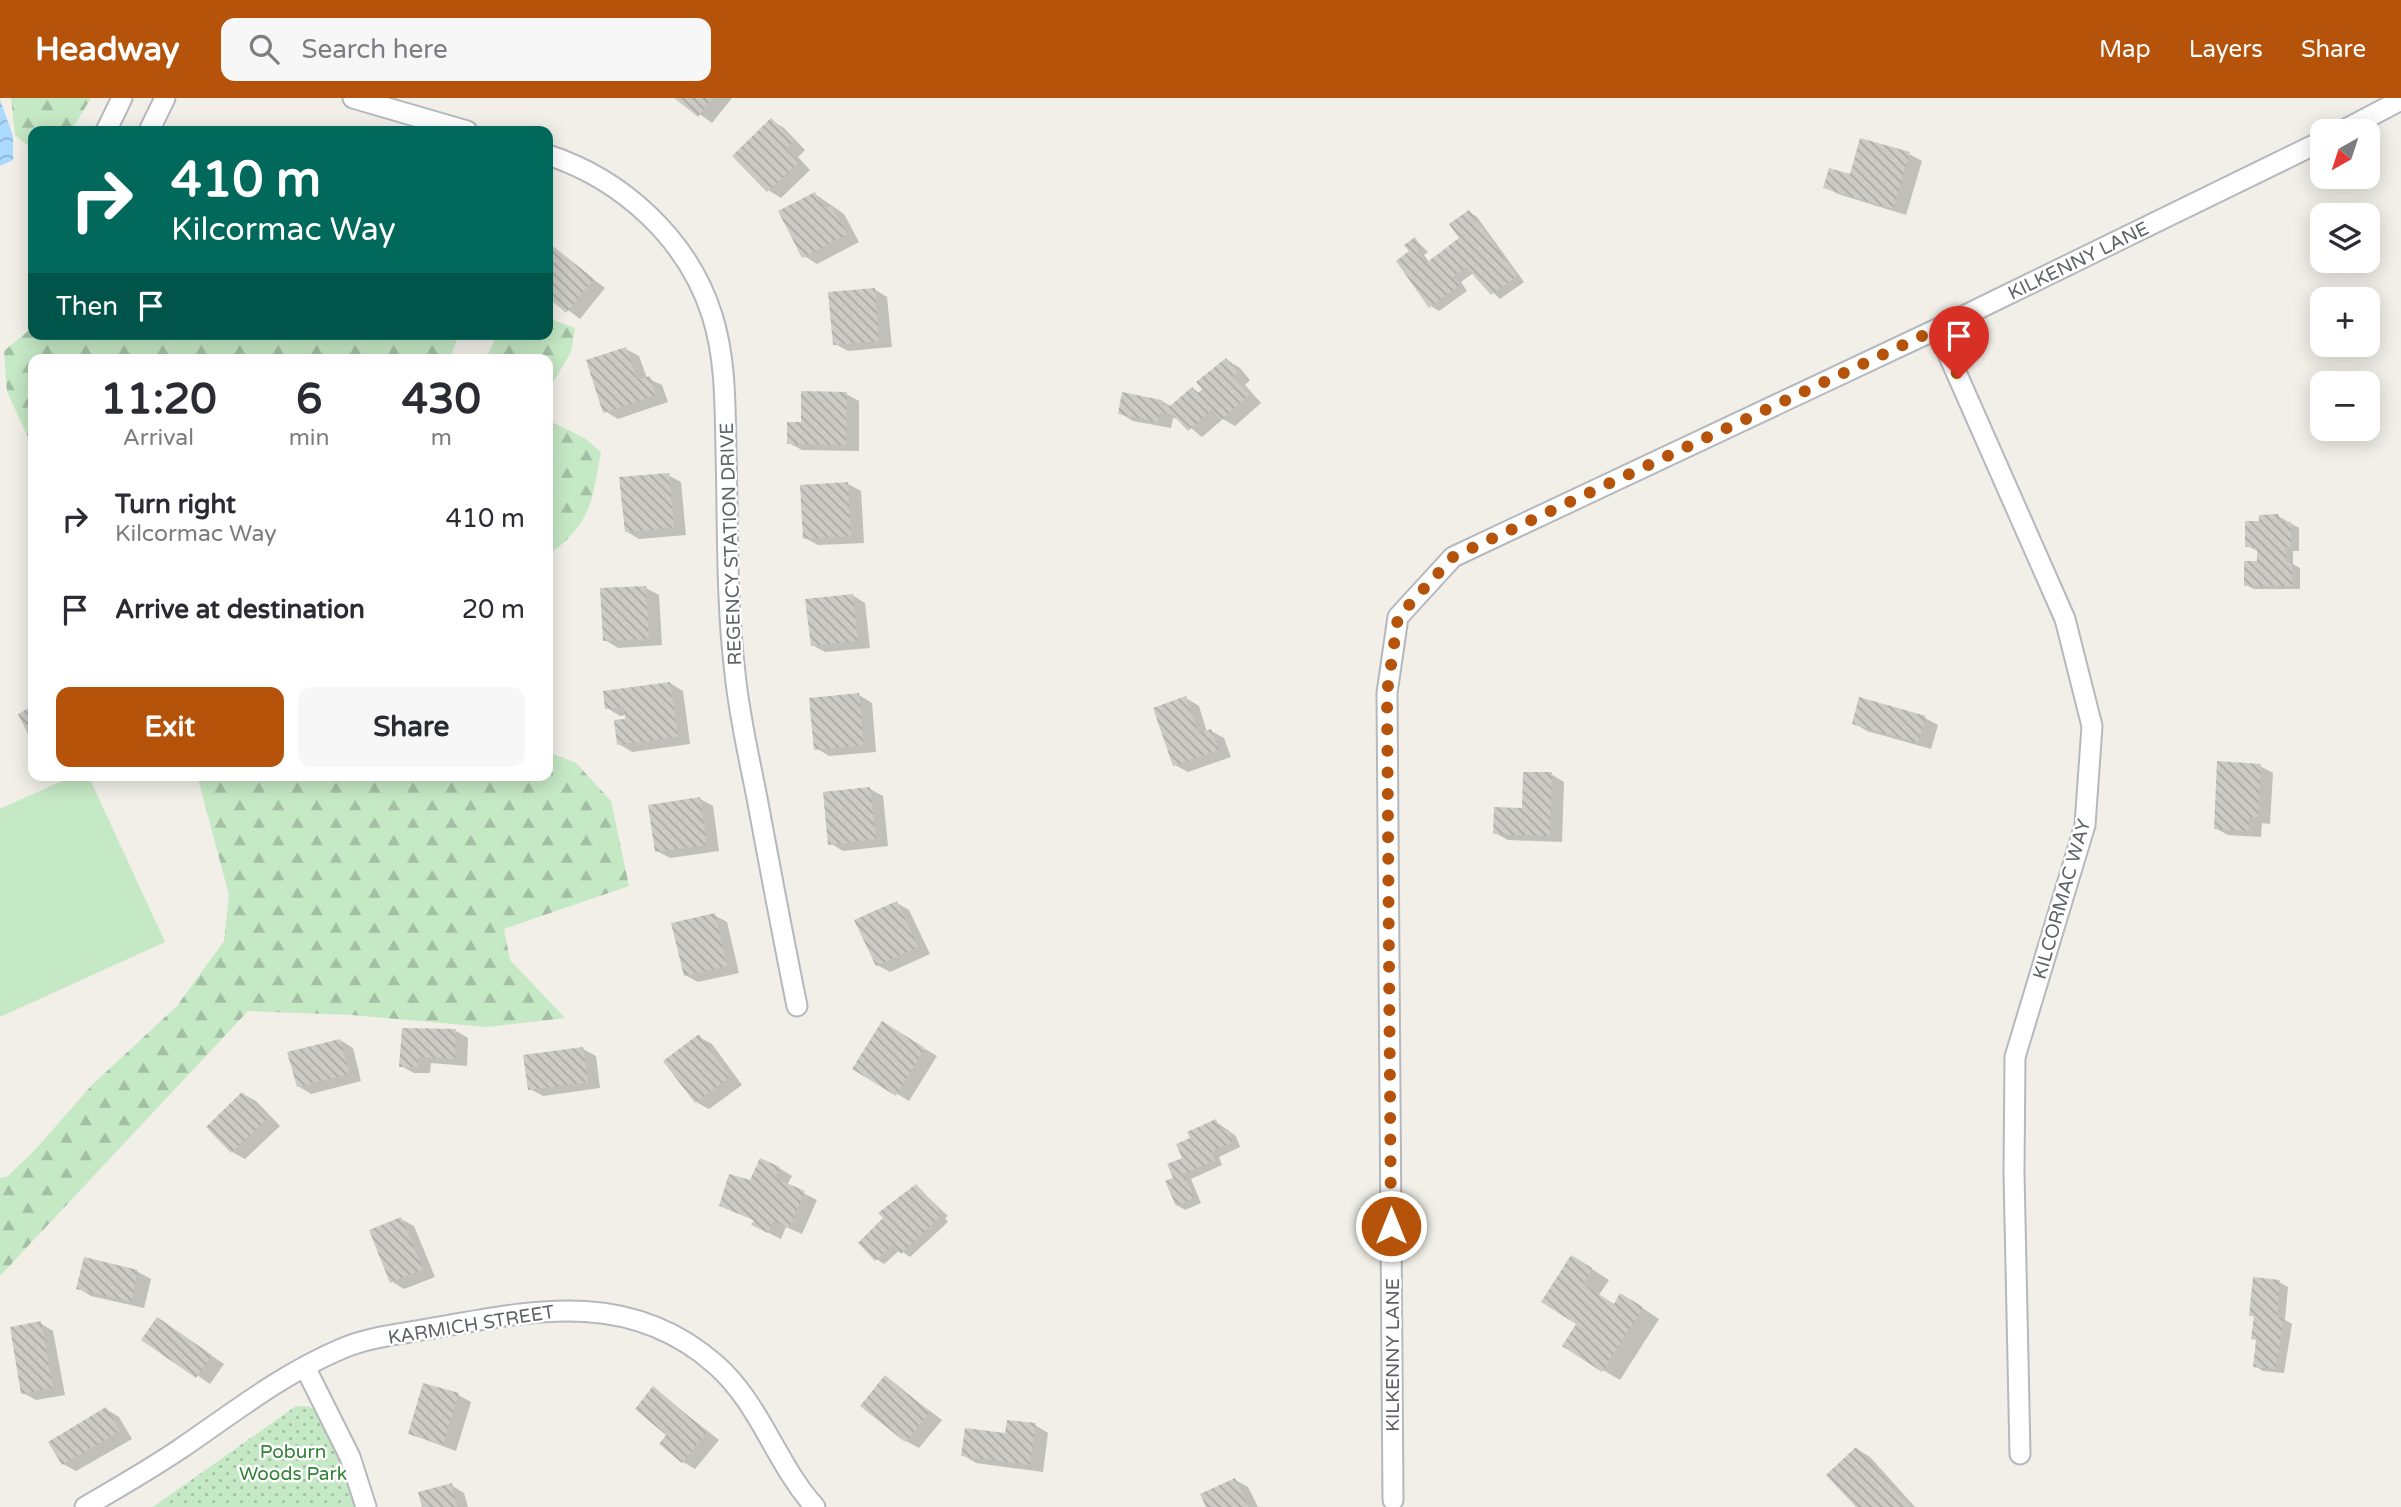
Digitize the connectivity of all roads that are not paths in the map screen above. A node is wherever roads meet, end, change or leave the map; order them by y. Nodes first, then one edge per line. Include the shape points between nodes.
1 (122, 98) edge
2 (165, 98) edge
3 (353, 98) edge
4 (2401, 100) edge
5 (2365, 119) edge
6 (108, 126) edge
7 (151, 126) edge
8 (450, 126) edge
9 (2310, 147) edge
10 (553, 157) edge
11 (1937, 329) junction
12 (797, 1006) dead end
13 (306, 1367) junction
14 (2020, 1454) dead end
15 (1393, 1500) dead end
16 (85, 1507) edge
17 (366, 1507) edge
18 (815, 1507) edge

1 - 6 street
2 - 7 street
3 - 8 street
4 - 5 street
9 - 11 street, KILKENNY LANE
10 - 12 street, REGENCY STATION DRIVE via 611,185 661,228 683,255 713,317 724,384 735,674
11 - 14 street, KILCORMAC WAY via 2065,619 2092,726 2085,825 2015,1057
11 - 15 street, KILKENNY LANE via 1453,557 1398,617 1387,693
13 - 16 street, KARMICH STREET via 259,1392 180,1449
13 - 17 street via 350,1457
13 - 18 street, KARMICH STREET via 343,1348 517,1313 576,1309 622,1315 659,1327 716,1365 754,1411

